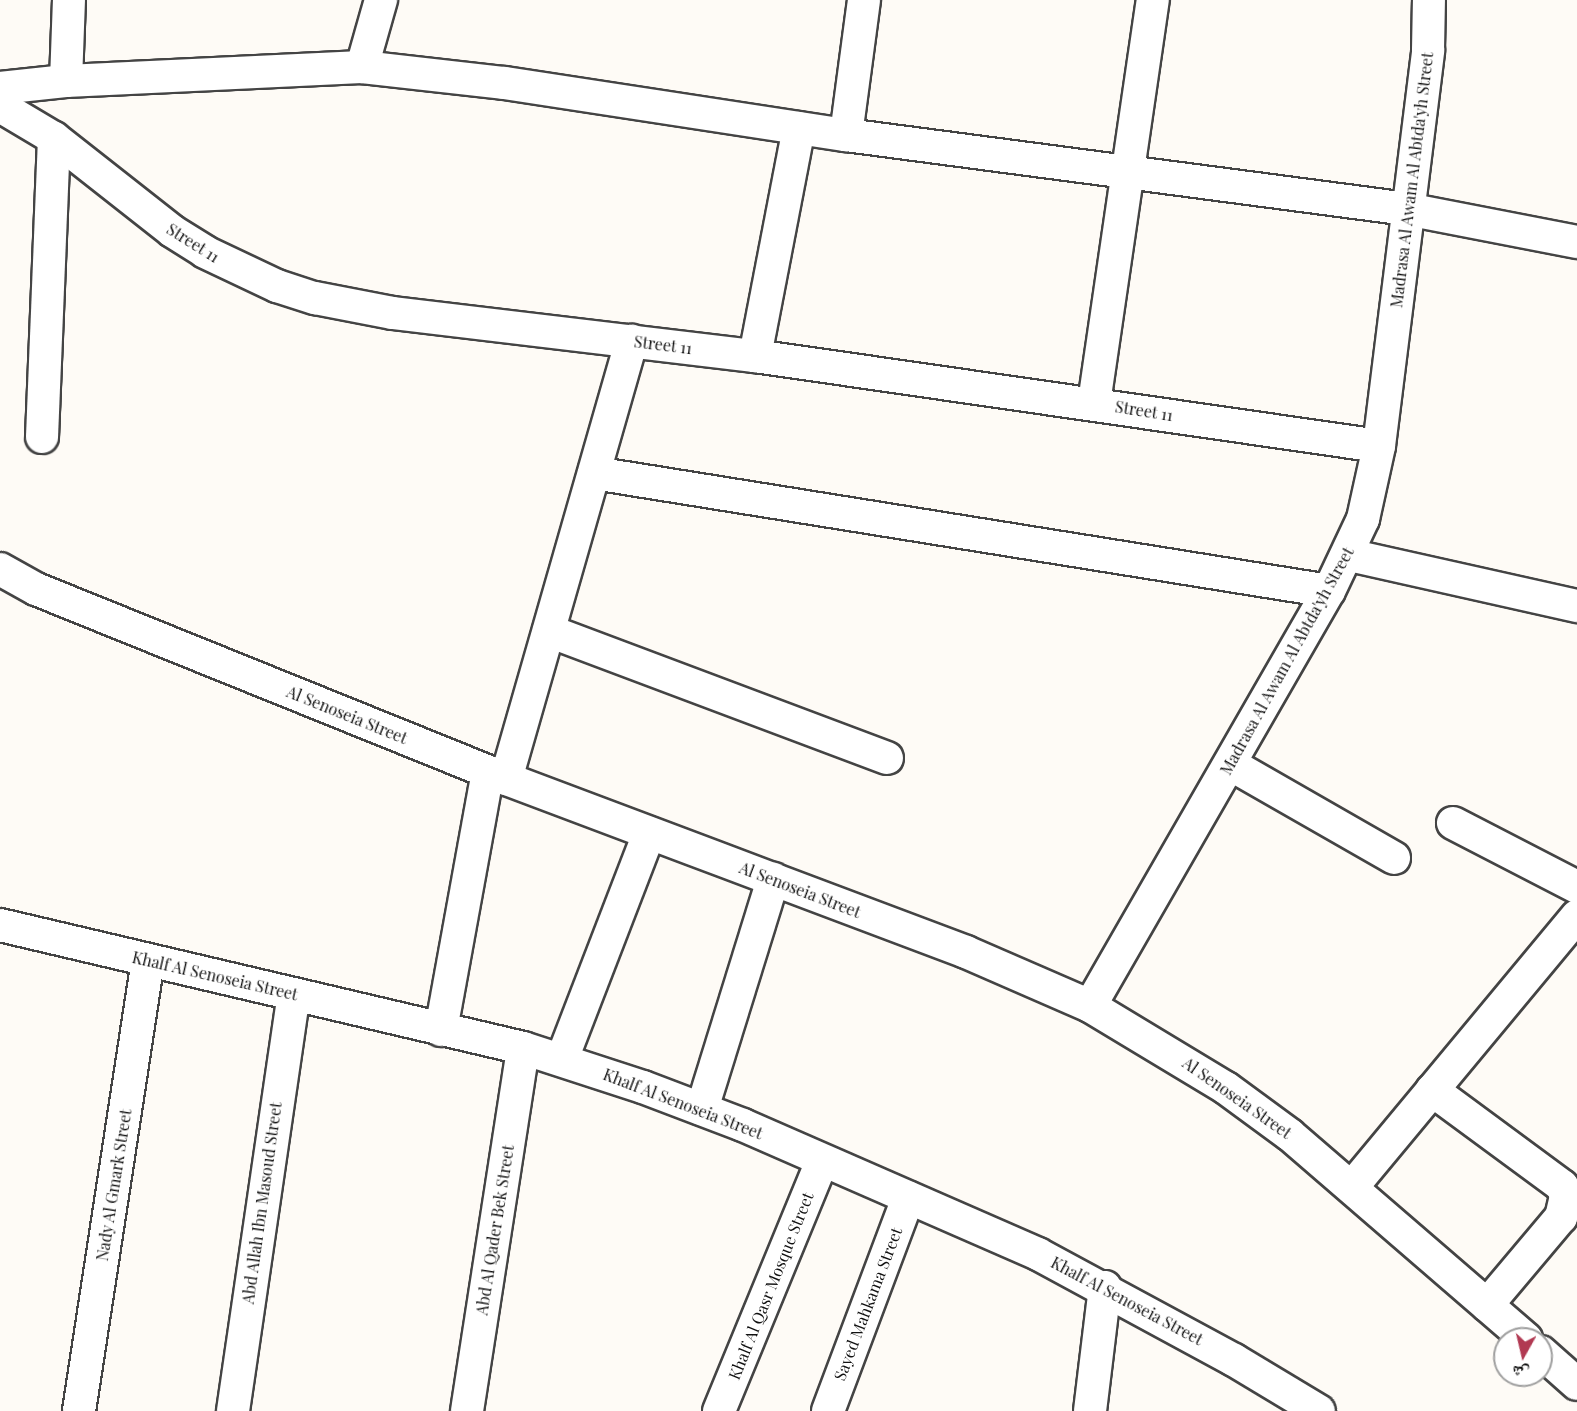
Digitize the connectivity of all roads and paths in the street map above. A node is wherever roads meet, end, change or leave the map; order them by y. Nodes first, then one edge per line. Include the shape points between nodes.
1 (69, 0) edge
2 (381, 0) edge
3 (864, 0) edge
4 (1153, 0) edge
5 (1429, 0) edge
6 (362, 67) junction
7 (66, 81) junction
8 (0, 88) edge
9 (0, 106) edge
10 (799, 128) junction
11 (846, 135) junction
12 (54, 138) junction
13 (1128, 171) junction
14 (1407, 209) junction
15 (1577, 242) edge
16 (632, 341) junction
17 (755, 356) junction
18 (1094, 403) junction
19 (42, 437) dead end
20 (1379, 446) junction
21 (594, 473) junction
22 (1349, 555) junction
23 (0, 569) edge
24 (1329, 591) junction
25 (1577, 606) edge
26 (549, 631) junction
27 (887, 758) dead end
28 (1230, 764) junction
29 (497, 775) junction
30 (1453, 823) dead end
31 (649, 832) junction
32 (1394, 858) dead end
33 (773, 879) junction
34 (1577, 887) edge
35 (1577, 916) edge
36 (0, 925) edge
37 (148, 960) junction
38 (294, 994) junction
39 (1090, 1006) junction
40 (441, 1030) junction
41 (523, 1048) junction
42 (562, 1059) junction
43 (1432, 1090) junction
44 (702, 1109) junction
45 (822, 1161) junction
46 (1352, 1187) junction
47 (908, 1198) junction
48 (1105, 1287) junction
49 (1487, 1305) junction
50 (1512, 1327) edge
51 (1553, 1363) edge
52 (1577, 1384) edge
53 (1285, 1401) edge
54 (79, 1411) edge
55 (233, 1411) edge
56 (467, 1411) edge
57 (719, 1411) edge
58 (828, 1411) edge
59 (1090, 1411) edge
60 (1319, 1411) edge

1 - 7 street
2 - 6 street
3 - 11 street
4 - 13 street
5 - 14 street, Madrasa Al Awam Al Abtda'yh Street via 1428,50
6 - 7 street
6 - 10 street via 494,81
7 - 8 street
9 - 12 street, Street 11
10 - 11 street
10 - 17 street
11 - 13 street
12 - 16 street, Street 11 via 172,231 223,262 277,286 354,308
12 - 19 street
13 - 14 street
13 - 18 street
14 - 15 street
14 - 20 street, Madrasa Al Awam Al Abtda'yh Street
16 - 17 street, Street 11
16 - 21 street
17 - 18 street, Street 11
18 - 20 street, Street 11
20 - 22 street, Madrasa Al Awam Al Abtda'yh Street via 1363,519
21 - 24 street
21 - 26 street
22 - 24 street, Madrasa Al Awam Al Abtda'yh Street
22 - 25 street
23 - 29 street, Al Senoseia Street via 36,589
24 - 28 street, Madrasa Al Awam Al Abtda'yh Street
26 - 27 street
26 - 29 street
28 - 32 street
28 - 39 street, Madrasa Al Awam Al Abtda'yh Street
29 - 31 street, Al Senoseia Street
29 - 40 street
30 - 34 street
31 - 33 street, Al Senoseia Street
31 - 42 street
33 - 39 street, Al Senoseia Street via 966,952
33 - 44 street
35 - 43 street
36 - 37 street, Khalf Al Senoseia Street
37 - 38 street, Khalf Al Senoseia Street
37 - 54 street, Nady Al Gmark Street
38 - 40 street, Khalf Al Senoseia Street
38 - 55 street, Abd Allah Ibn Masoud Street
39 - 46 street, Al Senoseia Street via 1226,1088
40 - 41 street, Khalf Al Senoseia Street
41 - 42 street, Khalf Al Senoseia Street
41 - 56 street, Abd Al Qader Bek Street
42 - 44 street, Khalf Al Senoseia Street
43 - 46 street
43 - 49 street via 1562,1186 1566,1196 1561,1217
44 - 45 street, Khalf Al Senoseia Street
45 - 47 street, Khalf Al Senoseia Street
45 - 57 street, Khalf Al Qasr Mosque Street
46 - 49 street, Al Senoseia Street
47 - 48 street, Khalf Al Senoseia Street
47 - 58 street, Sayed Mahkama Street
48 - 53 street, Khalf Al Senoseia Street
48 - 59 street
49 - 50 street, Al Senoseia Street
51 - 52 street
53 - 60 street, Khalf Al Senoseia Street

